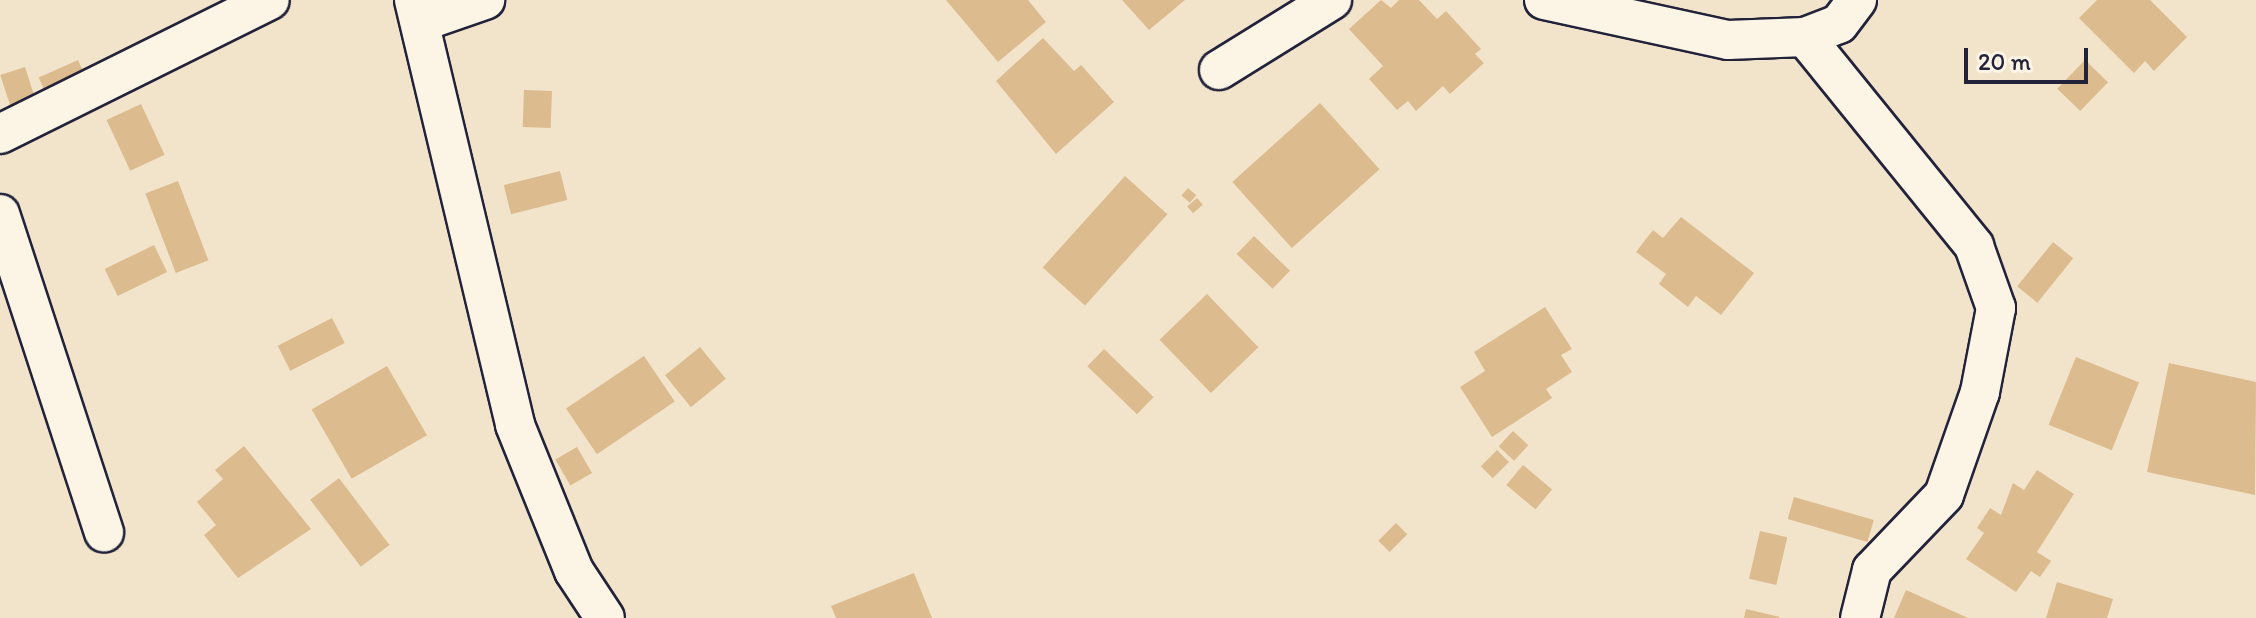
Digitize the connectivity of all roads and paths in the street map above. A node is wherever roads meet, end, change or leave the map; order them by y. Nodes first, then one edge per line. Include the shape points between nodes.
1 (270, 0) edge
2 (485, 0) edge
3 (1332, 0) edge
4 (1544, 0) edge
5 (1652, 0) edge
6 (1857, 0) edge
7 (418, 11) edge
8 (1678, 28) junction
9 (1805, 37) junction
10 (1219, 70) dead end
11 (0, 134) edge
12 (0, 214) edge
13 (104, 532) dead end
14 (605, 618) edge
15 (1860, 618) edge

1 - 11 street
2 - 7 street
3 - 10 street
4 - 8 street
5 - 8 street
6 - 9 street via 1839,24
7 - 14 street via 515,425 574,571
8 - 9 street via 1728,40
9 - 15 street via 1974,246 1996,308 1980,392 1944,495 1872,570
12 - 13 street

